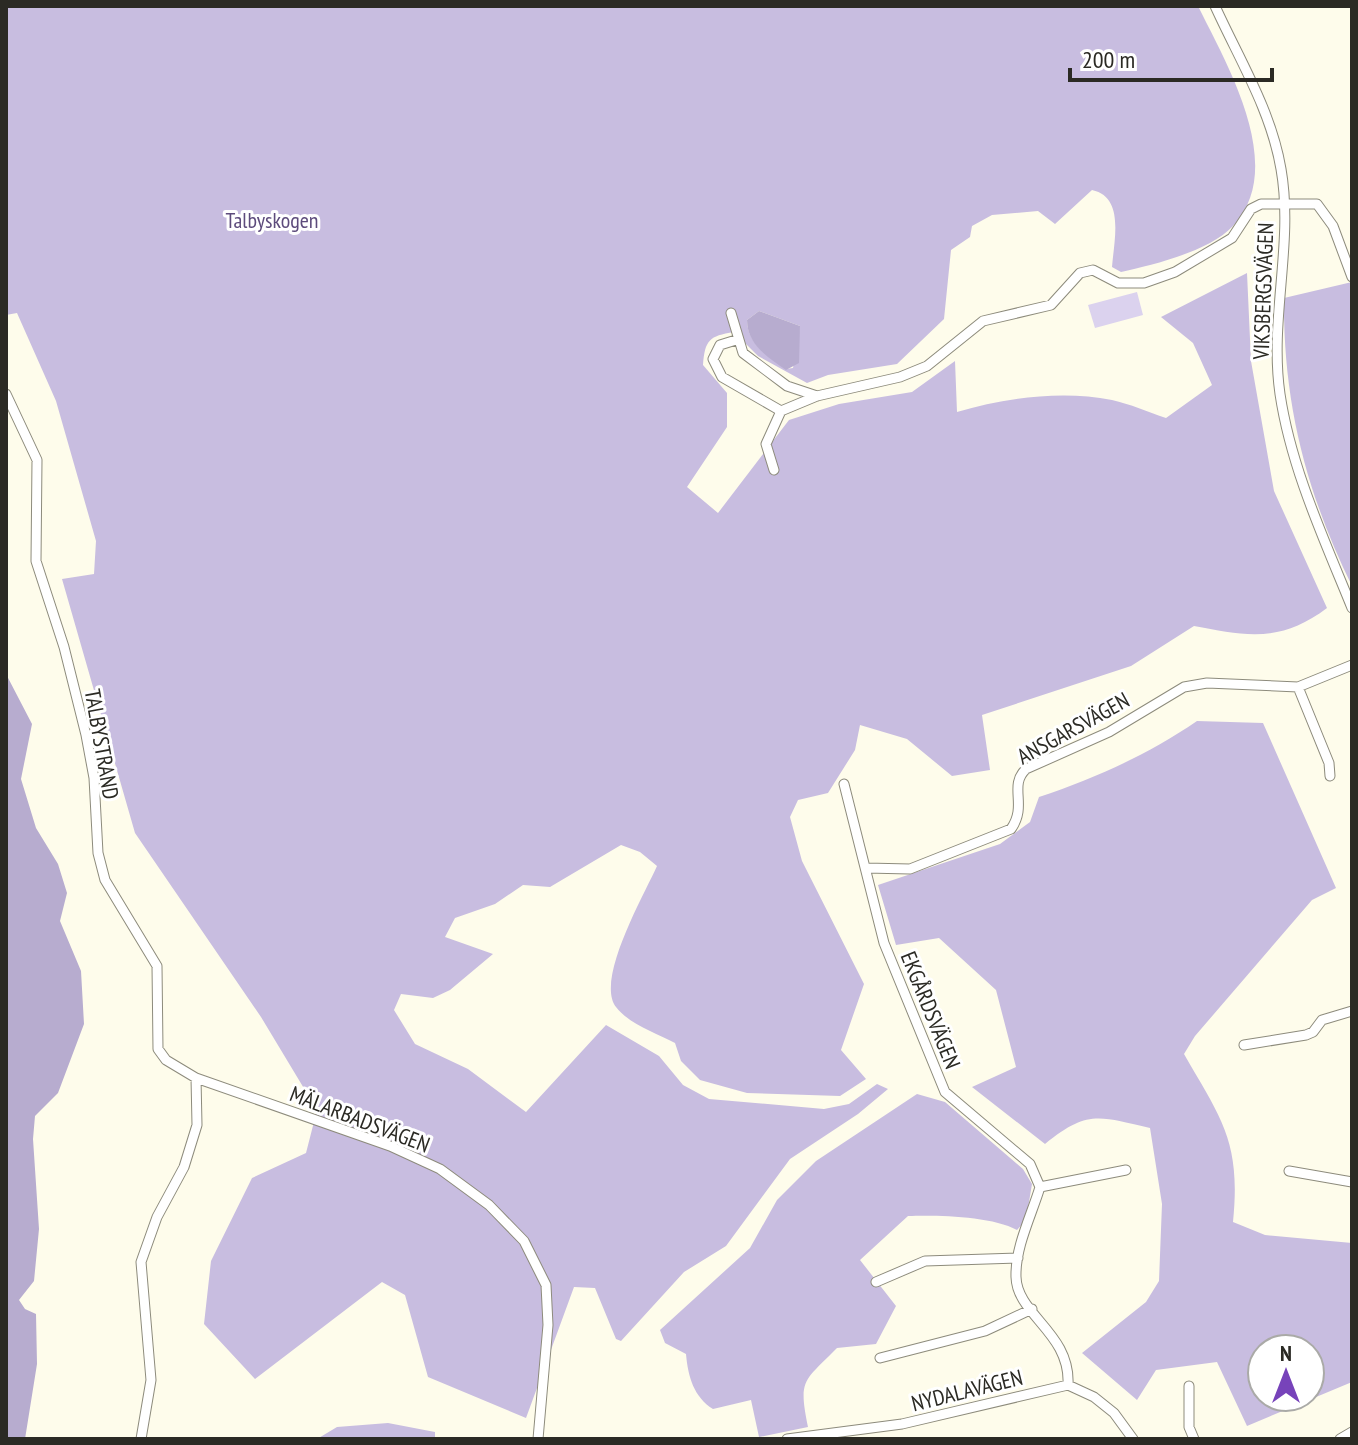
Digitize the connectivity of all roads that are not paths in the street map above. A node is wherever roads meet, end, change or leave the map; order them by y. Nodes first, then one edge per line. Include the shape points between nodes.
1 (1215, 6) edge
2 (1283, 204) junction
3 (1352, 277) edge
4 (731, 313) dead end
5 (736, 340) junction
6 (6, 394) edge
7 (817, 396) junction
8 (781, 411) junction
9 (774, 470) dead end
10 (1352, 608) edge
11 (1352, 665) edge
12 (1298, 687) junction
13 (1330, 776) dead end
14 (844, 784) dead end
15 (866, 868) junction
16 (1352, 1011) edge
17 (1244, 1045) dead end
18 (196, 1078) junction
19 (1126, 1170) dead end
20 (1289, 1171) dead end
21 (1352, 1182) edge
22 (1040, 1187) junction
23 (1018, 1258) junction
24 (876, 1282) dead end
25 (1032, 1309) junction
26 (880, 1358) dead end
27 (1068, 1385) junction
28 (1189, 1386) dead end
29 (1352, 1432) edge
30 (141, 1439) edge
31 (538, 1439) edge
32 (787, 1439) edge
33 (1133, 1439) edge
34 (1194, 1439) edge
35 (1340, 1439) edge

1 - 2 street, VIKSBERGSVÄGEN via 1265,111 1282,171
2 - 3 street via 1317,204 1326,213
2 - 7 street, VIKSBERGSVÄGEN via 1251,209 1232,238 1175,272 1144,283 1118,283 1093,270 1080,273 1051,305 983,321 927,366
2 - 10 street, VIKSBERGSVÄGEN via 1275,337 1280,395 1310,503
4 - 5 street
5 - 7 street via 760,369
5 - 8 street via 720,345 713,359 722,377
6 - 18 street, TALBYSTRAND via 37,460 36,561 86,735 105,880 157,966 158,1049
7 - 8 street, VIKSBERGSVÄGEN
8 - 9 street via 766,444
11 - 12 street, ANSGARSVÄGEN
12 - 13 street
12 - 15 street, ANSGARSVÄGEN via 1184,687 1109,732 1026,769 1019,775 1021,805 1011,829 910,869
14 - 15 street, EKGÅRDSVÄGEN
15 - 22 street, EKGÅRDSVÄGEN via 884,943 945,1092 1030,1164
16 - 17 street via 1322,1020 1306,1035
18 - 30 street via 197,1125 141,1262 151,1380
18 - 31 street, MÄLARBADSVÄGEN via 390,1146 440,1169 489,1205 524,1241 546,1285 548,1325
19 - 22 street
20 - 21 street
22 - 23 street
23 - 24 street via 925,1261
23 - 25 street via 1018,1288
25 - 26 street via 985,1331
25 - 27 street via 1063,1349
27 - 32 street, NYDALAVÄGEN via 902,1424
27 - 33 street via 1114,1413
28 - 34 street
29 - 35 street

